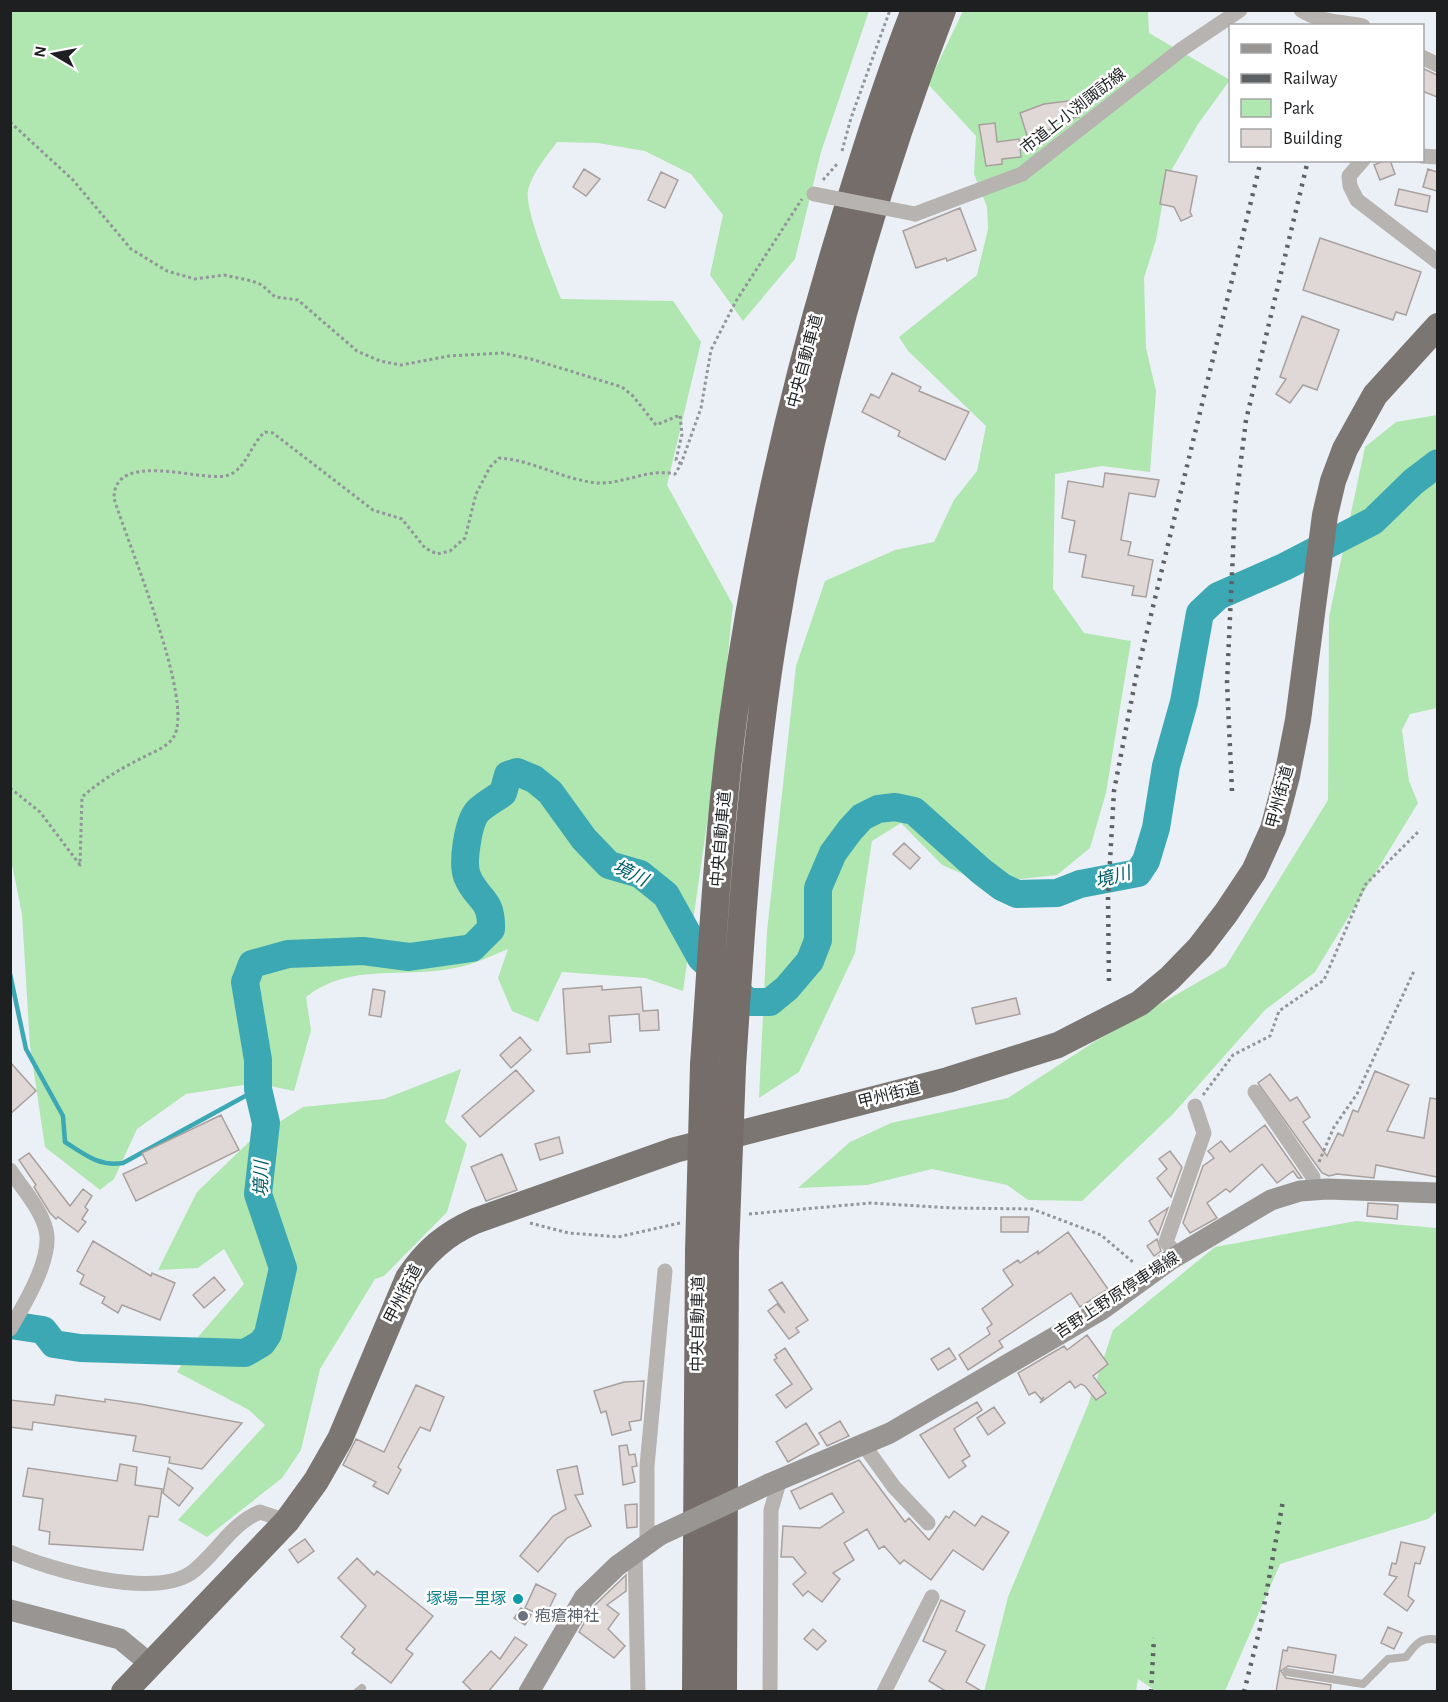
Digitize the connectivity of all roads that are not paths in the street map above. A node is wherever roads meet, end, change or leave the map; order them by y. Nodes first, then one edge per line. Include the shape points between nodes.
1 (915, 10) edge
2 (942, 10) edge
3 (1240, 10) edge
4 (1301, 10) edge
5 (1343, 24) edge
6 (1361, 162) edge
7 (812, 194) road end
8 (1437, 262) edge
9 (1437, 326) edge
10 (1255, 1092) dead end
11 (1194, 1106) road end
12 (10, 1170) edge
13 (1313, 1184) junction
14 (1437, 1193) edge
15 (712, 1252) junction
16 (1177, 1255) junction
17 (665, 1271) dead end
18 (10, 1329) edge
19 (863, 1444) junction
20 (775, 1481) junction
21 (287, 1521) junction
22 (928, 1523) dead end
23 (647, 1543) junction
24 (10, 1552) edge
25 (932, 1597) dead end
26 (10, 1610) edge
27 (1437, 1640) edge
28 (149, 1663) junction
29 (1287, 1672) dead end
30 (124, 1692) edge
31 (530, 1692) edge
32 (638, 1692) edge
33 (696, 1692) edge
34 (723, 1692) edge
35 (770, 1692) edge
36 (884, 1692) edge

1 - 15 highway, 中央自動車道, bridge via 867,146 822,293 782,452 756,578 733,720 704,1065
2 - 15 highway, 中央自動車道, bridge via 890,156 849,290 808,452 772,646 743,900 732,1067
3 - 7 street, 市道上小渕諏訪線, bridge via 1182,49 1022,174 915,214
4 - 5 street via 1312,18
6 - 8 street via 1349,176 1357,200
9 - 21 highway, 甲州街道 via 1375,395 1345,449 1325,515 1298,720 1273,829 1254,871 1200,947 1140,1003 1058,1045 948,1080 675,1150 454,1230 420,1260 395,1303 340,1439
10 - 13 street
11 - 16 street via 1204,1133 1166,1242
12 - 18 street via 46,1230 45,1258
13 - 14 main road, 吉野上野原停車場線
13 - 16 main road, 吉野上野原停車場線 via 1271,1200
15 - 33 highway, 中央自動車道
15 - 34 highway, 中央自動車道
16 - 19 main road, 吉野上野原停車場線 via 1101,1310 890,1433
17 - 23 street via 647,1466
19 - 20 main road, 吉野上野原停車場線
19 - 22 street via 894,1487
20 - 23 main road, 吉野上野原停車場線, bridge
20 - 35 street via 771,1510
21 - 24 street via 260,1512 246,1517 191,1573 168,1580 119,1582 83,1576
21 - 28 highway, 甲州街道
23 - 31 main road via 584,1598
23 - 32 street
25 - 36 street
26 - 28 main road via 120,1639
27 - 29 lane via 1428,1638 1416,1644 1406,1657 1388,1659 1363,1684
28 - 30 highway, 甲州街道

